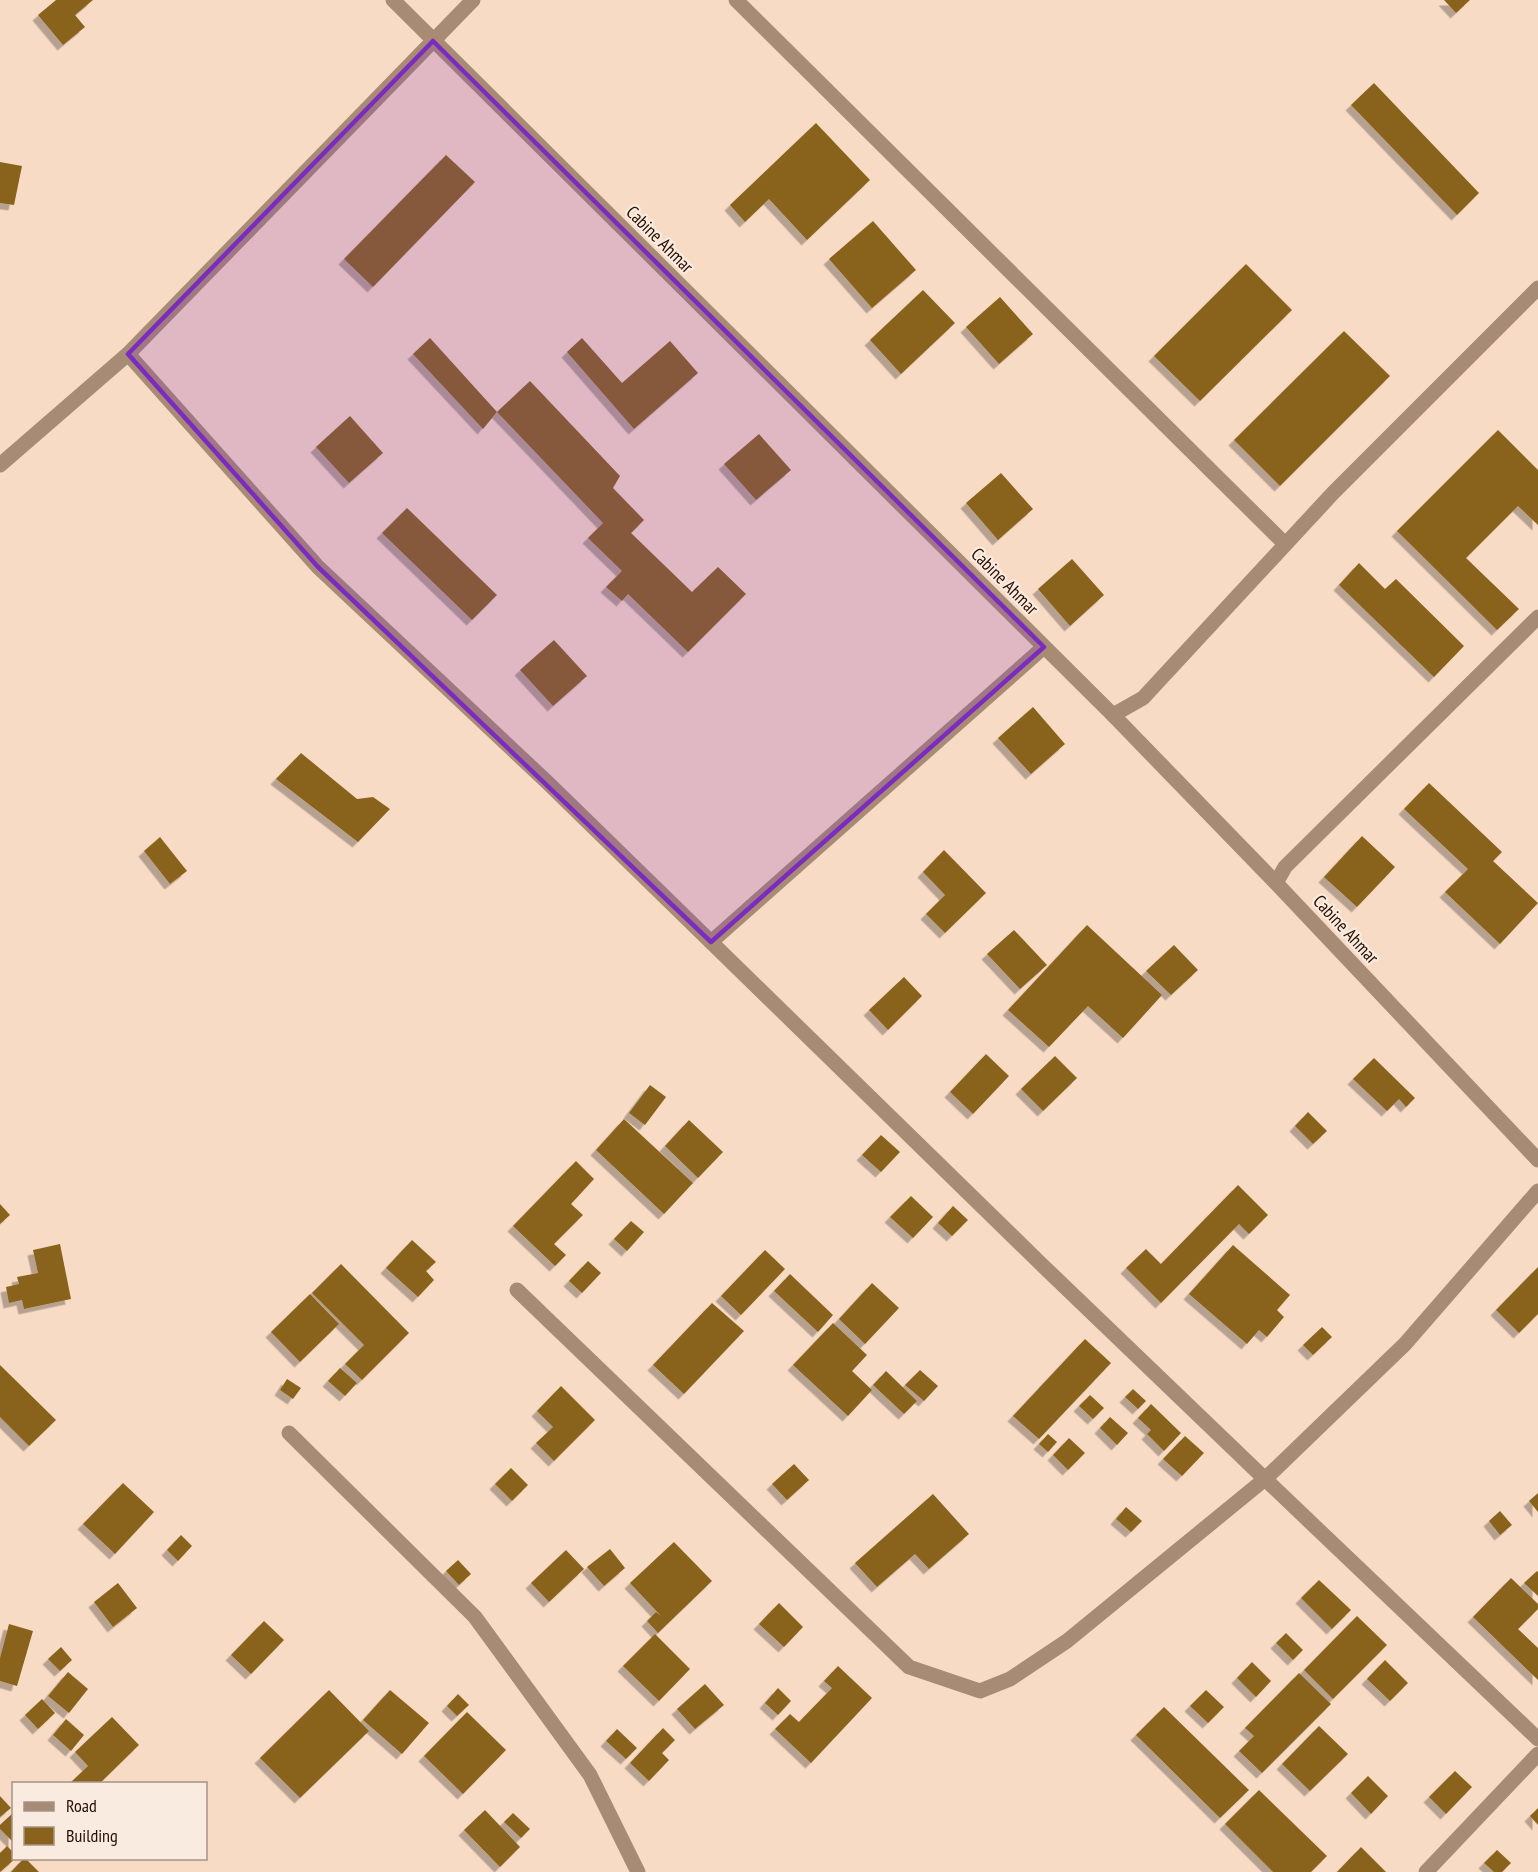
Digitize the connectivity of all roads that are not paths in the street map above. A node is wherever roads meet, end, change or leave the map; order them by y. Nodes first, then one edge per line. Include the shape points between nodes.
1 (393, 0) edge
2 (472, 0) edge
3 (736, 0) edge
4 (433, 41) junction
5 (1538, 288) edge
6 (128, 354) junction
7 (0, 465) edge
8 (1286, 544) junction
9 (1538, 617) edge
10 (1044, 647) junction
11 (1113, 715) junction
12 (1276, 883) junction
13 (711, 942) junction
14 (1538, 1160) edge
15 (1538, 1191) edge
16 (517, 1290) dead end
17 (289, 1434) dead end
18 (1265, 1479) junction
19 (1538, 1739) edge
20 (1538, 1754) edge
21 (638, 1872) edge
22 (1426, 1872) edge

1 - 4 street, Cabine Ahmar
2 - 4 street
3 - 8 street
4 - 6 street
4 - 10 street, Cabine Ahmar
5 - 8 street
6 - 7 street
6 - 13 street via 318,567
8 - 11 street via 1143,698
9 - 12 street via 1285,867
10 - 11 street, Cabine Ahmar
10 - 13 street
11 - 12 street, Cabine Ahmar
12 - 14 street, Cabine Ahmar
13 - 18 street
15 - 18 street via 1405,1344
16 - 18 street via 909,1667 980,1691 1010,1679 1067,1641
17 - 21 street via 475,1617 591,1775
18 - 19 street
20 - 22 street

